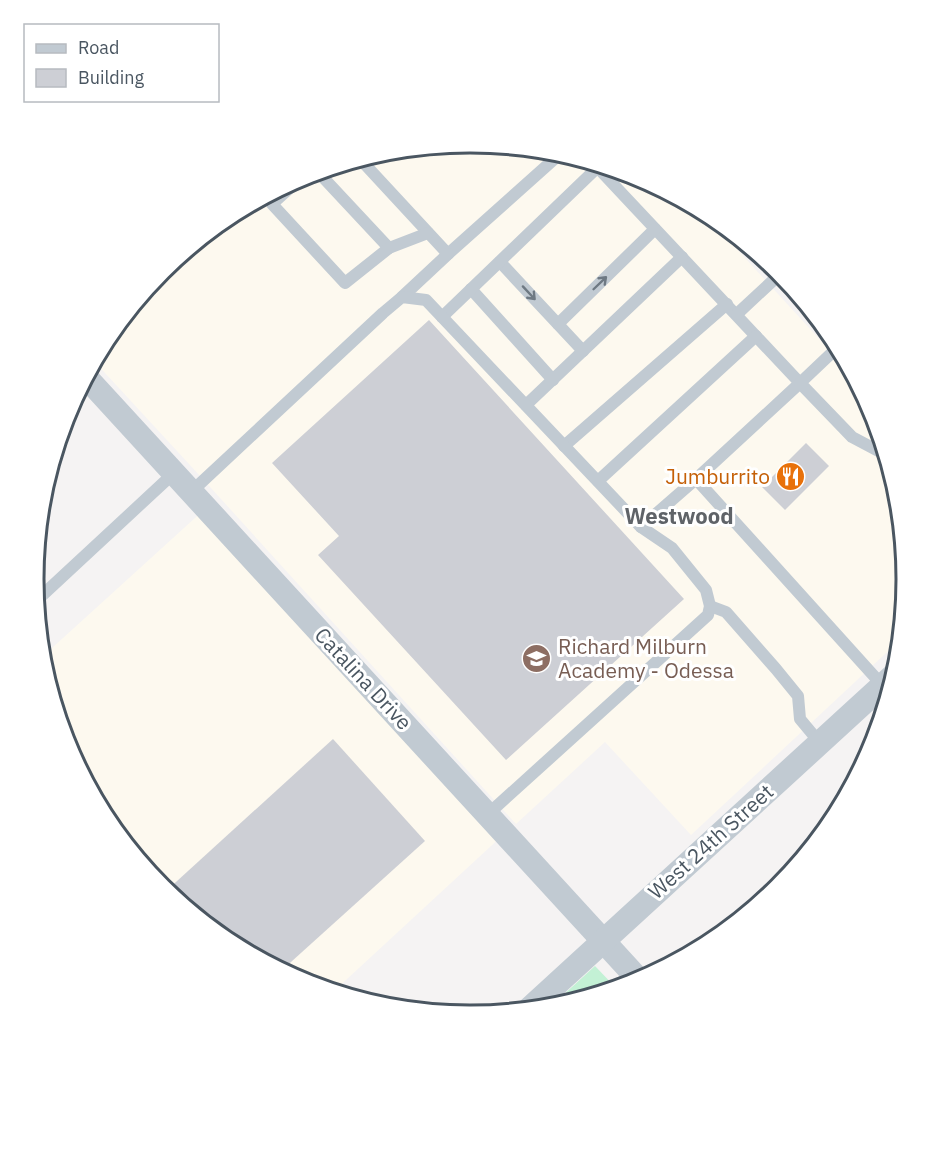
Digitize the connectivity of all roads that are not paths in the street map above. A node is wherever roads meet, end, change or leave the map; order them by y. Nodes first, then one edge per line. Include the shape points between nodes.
1 (551, 162) edge
2 (367, 166) edge
3 (594, 172) edge
4 (608, 177) edge
5 (325, 179) edge
6 (277, 199) edge
7 (655, 229) junction
8 (428, 233) junction
9 (389, 249) junction
10 (448, 254) junction
11 (682, 257) junction
12 (500, 262) junction
13 (773, 280) edge
14 (471, 289) junction
15 (402, 297) junction
16 (727, 304) junction
17 (737, 314) junction
18 (442, 317) junction
19 (558, 324) junction
20 (756, 336) junction
21 (583, 351) junction
22 (830, 354) edge
23 (553, 380) junction
24 (92, 382) edge
25 (800, 384) junction
26 (526, 405) junction
27 (564, 446) junction
28 (875, 448) edge
29 (174, 473) junction
30 (696, 479) junction
31 (598, 481) junction
32 (191, 492) junction
33 (641, 527) junction
34 (44, 594) edge
35 (710, 606) junction
36 (884, 675) edge
37 (882, 687) edge
38 (820, 743) junction
39 (488, 814) junction
40 (604, 941) junction
41 (633, 973) edge
42 (540, 999) edge

1 - 10 lane
2 - 8 lane
3 - 12 lane
4 - 7 lane
5 - 9 lane
6 - 9 lane via 272,204 345,283
7 - 11 lane
19 -> 7 lane
8 - 9 lane
8 - 10 lane
10 - 15 lane
11 - 16 lane
11 - 21 lane
12 - 14 lane
12 -> 19 lane
13 - 17 lane
14 - 18 lane
14 - 23 lane
15 - 18 lane via 426,300
15 - 32 lane
16 - 17 lane
16 - 27 lane
17 - 20 lane
18 - 26 lane
19 - 21 lane
20 - 25 lane
20 - 31 lane
21 - 23 lane
22 - 25 lane
23 - 26 lane
24 - 29 street, Catalina Drive
25 - 28 lane via 852,437
25 - 30 lane
26 - 27 lane
27 - 31 lane
29 - 32 street, Catalina Drive
29 - 34 lane
30 - 33 lane
30 - 36 lane
31 - 33 lane
32 - 39 street, Catalina Drive
33 - 35 lane via 672,548 706,590
35 - 38 lane via 726,612 777,669 798,696 800,719
35 - 39 lane via 708,615
37 - 38 street, West 24th Street
38 - 40 street, West 24th Street
39 - 40 street, Catalina Drive
40 - 41 street, Catalina Drive
40 - 42 street, West 24th Street

